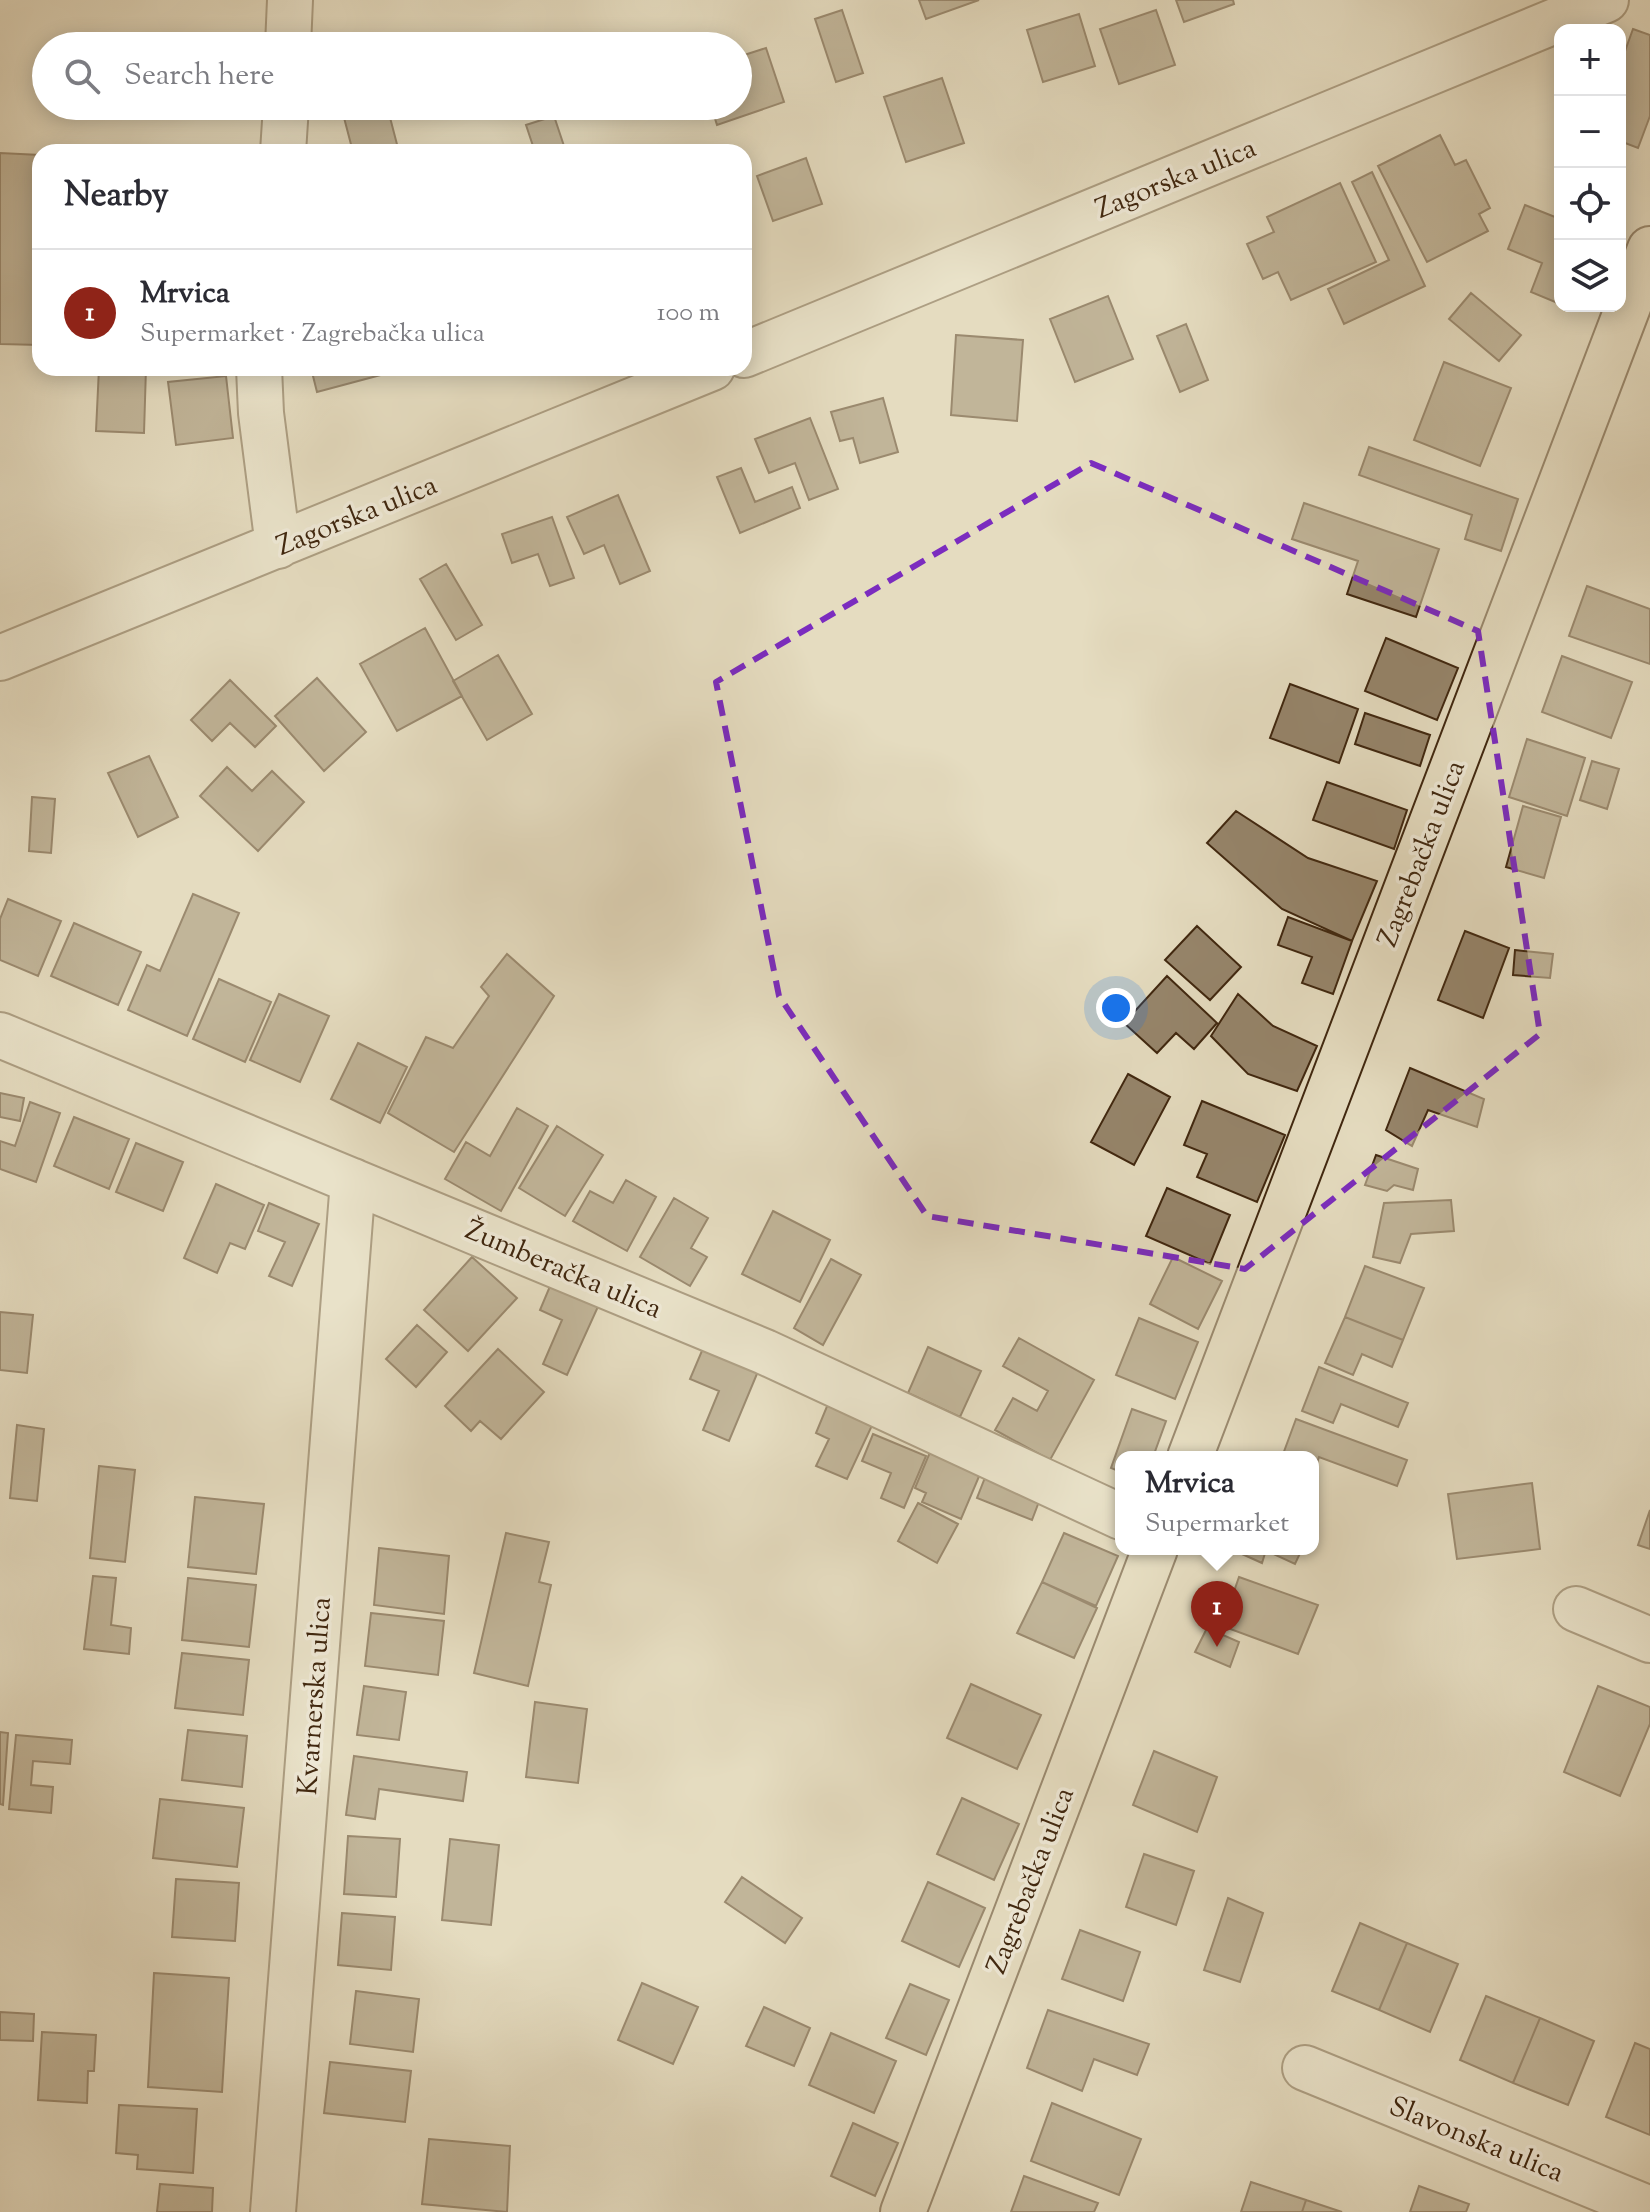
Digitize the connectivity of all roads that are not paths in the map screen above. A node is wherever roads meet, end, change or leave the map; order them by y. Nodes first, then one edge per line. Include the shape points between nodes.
1 (290, 0) edge
2 (1606, 0) edge
3 (289, 32) edge
4 (285, 120) edge
5 (284, 144) edge
6 (1650, 249) edge
7 (752, 352) edge
8 (259, 376) edge
9 (692, 376) edge
10 (278, 546) junction
11 (0, 658) edge
12 (0, 1035) edge
13 (353, 1181) junction
14 (1192, 1451) edge
15 (1115, 1514) edge
16 (1153, 1555) edge
17 (1576, 1609) dead end
18 (1650, 1640) edge
19 (1305, 2068) dead end
20 (1650, 2209) edge
21 (273, 2212) edge
22 (903, 2212) edge

1 - 3 street
2 - 7 street, Zagorska ulica
4 - 5 street
6 - 14 main road, Zagrebačka ulica
8 - 10 street
9 - 10 street, Zagorska ulica
10 - 11 street, Zagorska ulica
12 - 13 street, Žumberačka ulica
13 - 15 street, Žumberačka ulica via 765,1352
13 - 21 street, Kvarnerska ulica
16 - 22 main road, Zagrebačka ulica
17 - 18 street
19 - 20 street, Slavonska ulica

